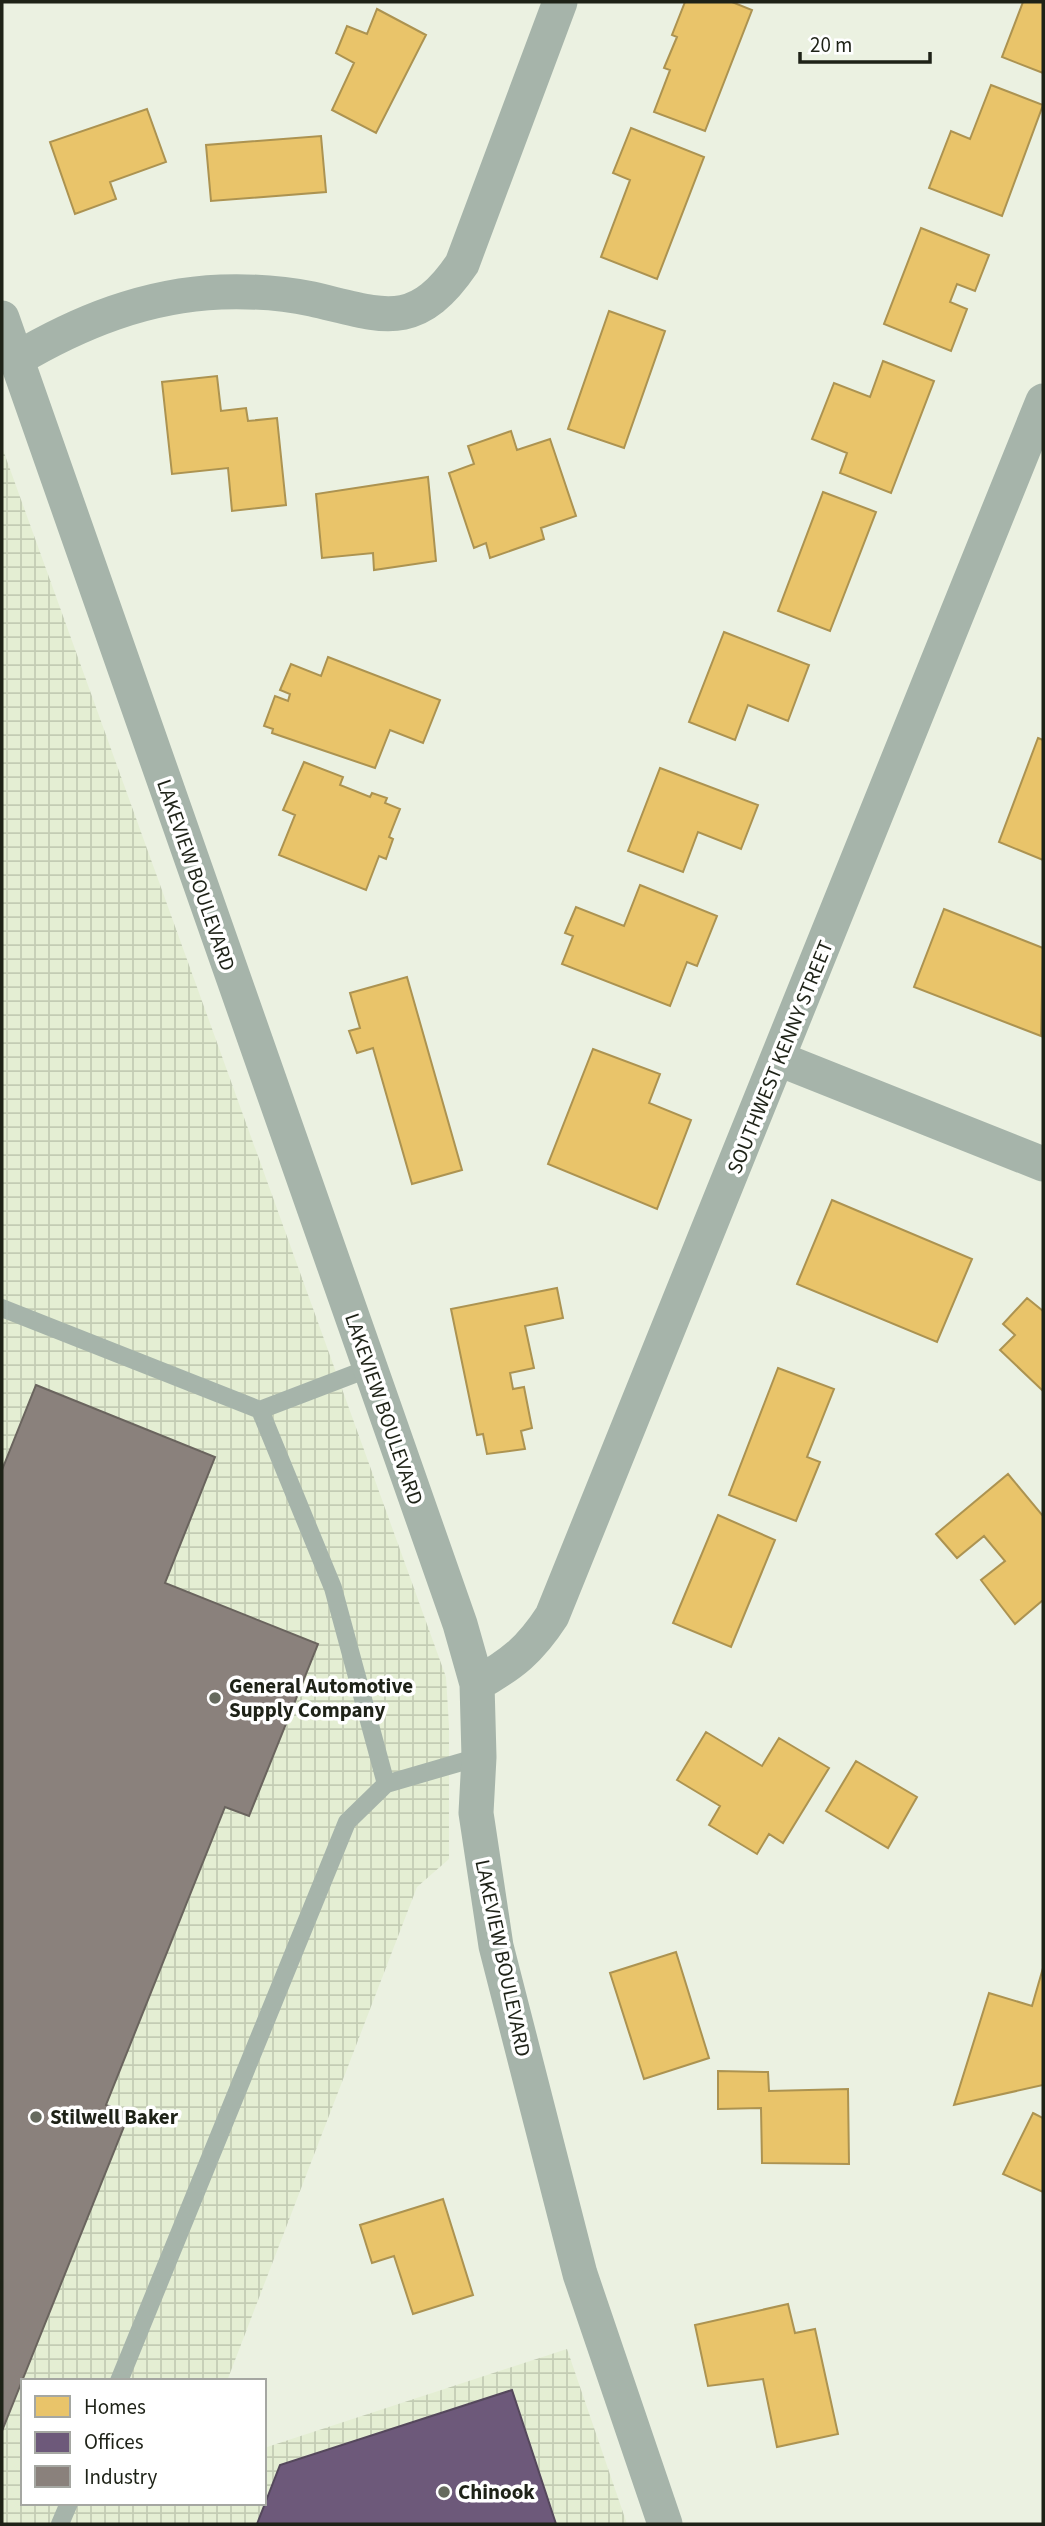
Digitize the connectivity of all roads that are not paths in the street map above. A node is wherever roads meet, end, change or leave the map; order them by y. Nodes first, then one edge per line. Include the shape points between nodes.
1 (560, 2) edge
2 (2, 318) edge
3 (8, 357) edge
4 (1043, 401) edge
5 (779, 1059) junction
6 (1043, 1164) edge
7 (2, 1308) edge
8 (370, 1368) junction
9 (260, 1409) junction
10 (477, 1684) junction
11 (479, 1757) junction
12 (386, 1784) junction
13 (120, 2379) edge
14 (68, 2505) edge
15 (60, 2524) edge
16 (665, 2524) edge

1 - 3 street via 462,264 444,291 418,309 387,316 367,314 270,293 175,297 90,320
2 - 3 street, LAKEVIEW BOULEVARD
3 - 8 street, LAKEVIEW BOULEVARD
4 - 5 street, SOUTHWEST KENNY STREET
5 - 6 street
5 - 10 street, SOUTHWEST KENNY STREET via 552,1616 515,1662
7 - 9 lane
8 - 9 lane
8 - 10 street, LAKEVIEW BOULEVARD
9 - 12 lane via 333,1588
10 - 11 street, LAKEVIEW BOULEVARD
11 - 12 lane
11 - 16 street, LAKEVIEW BOULEVARD via 476,1813 496,1946 580,2274
12 - 13 lane via 347,1822
14 - 15 lane

